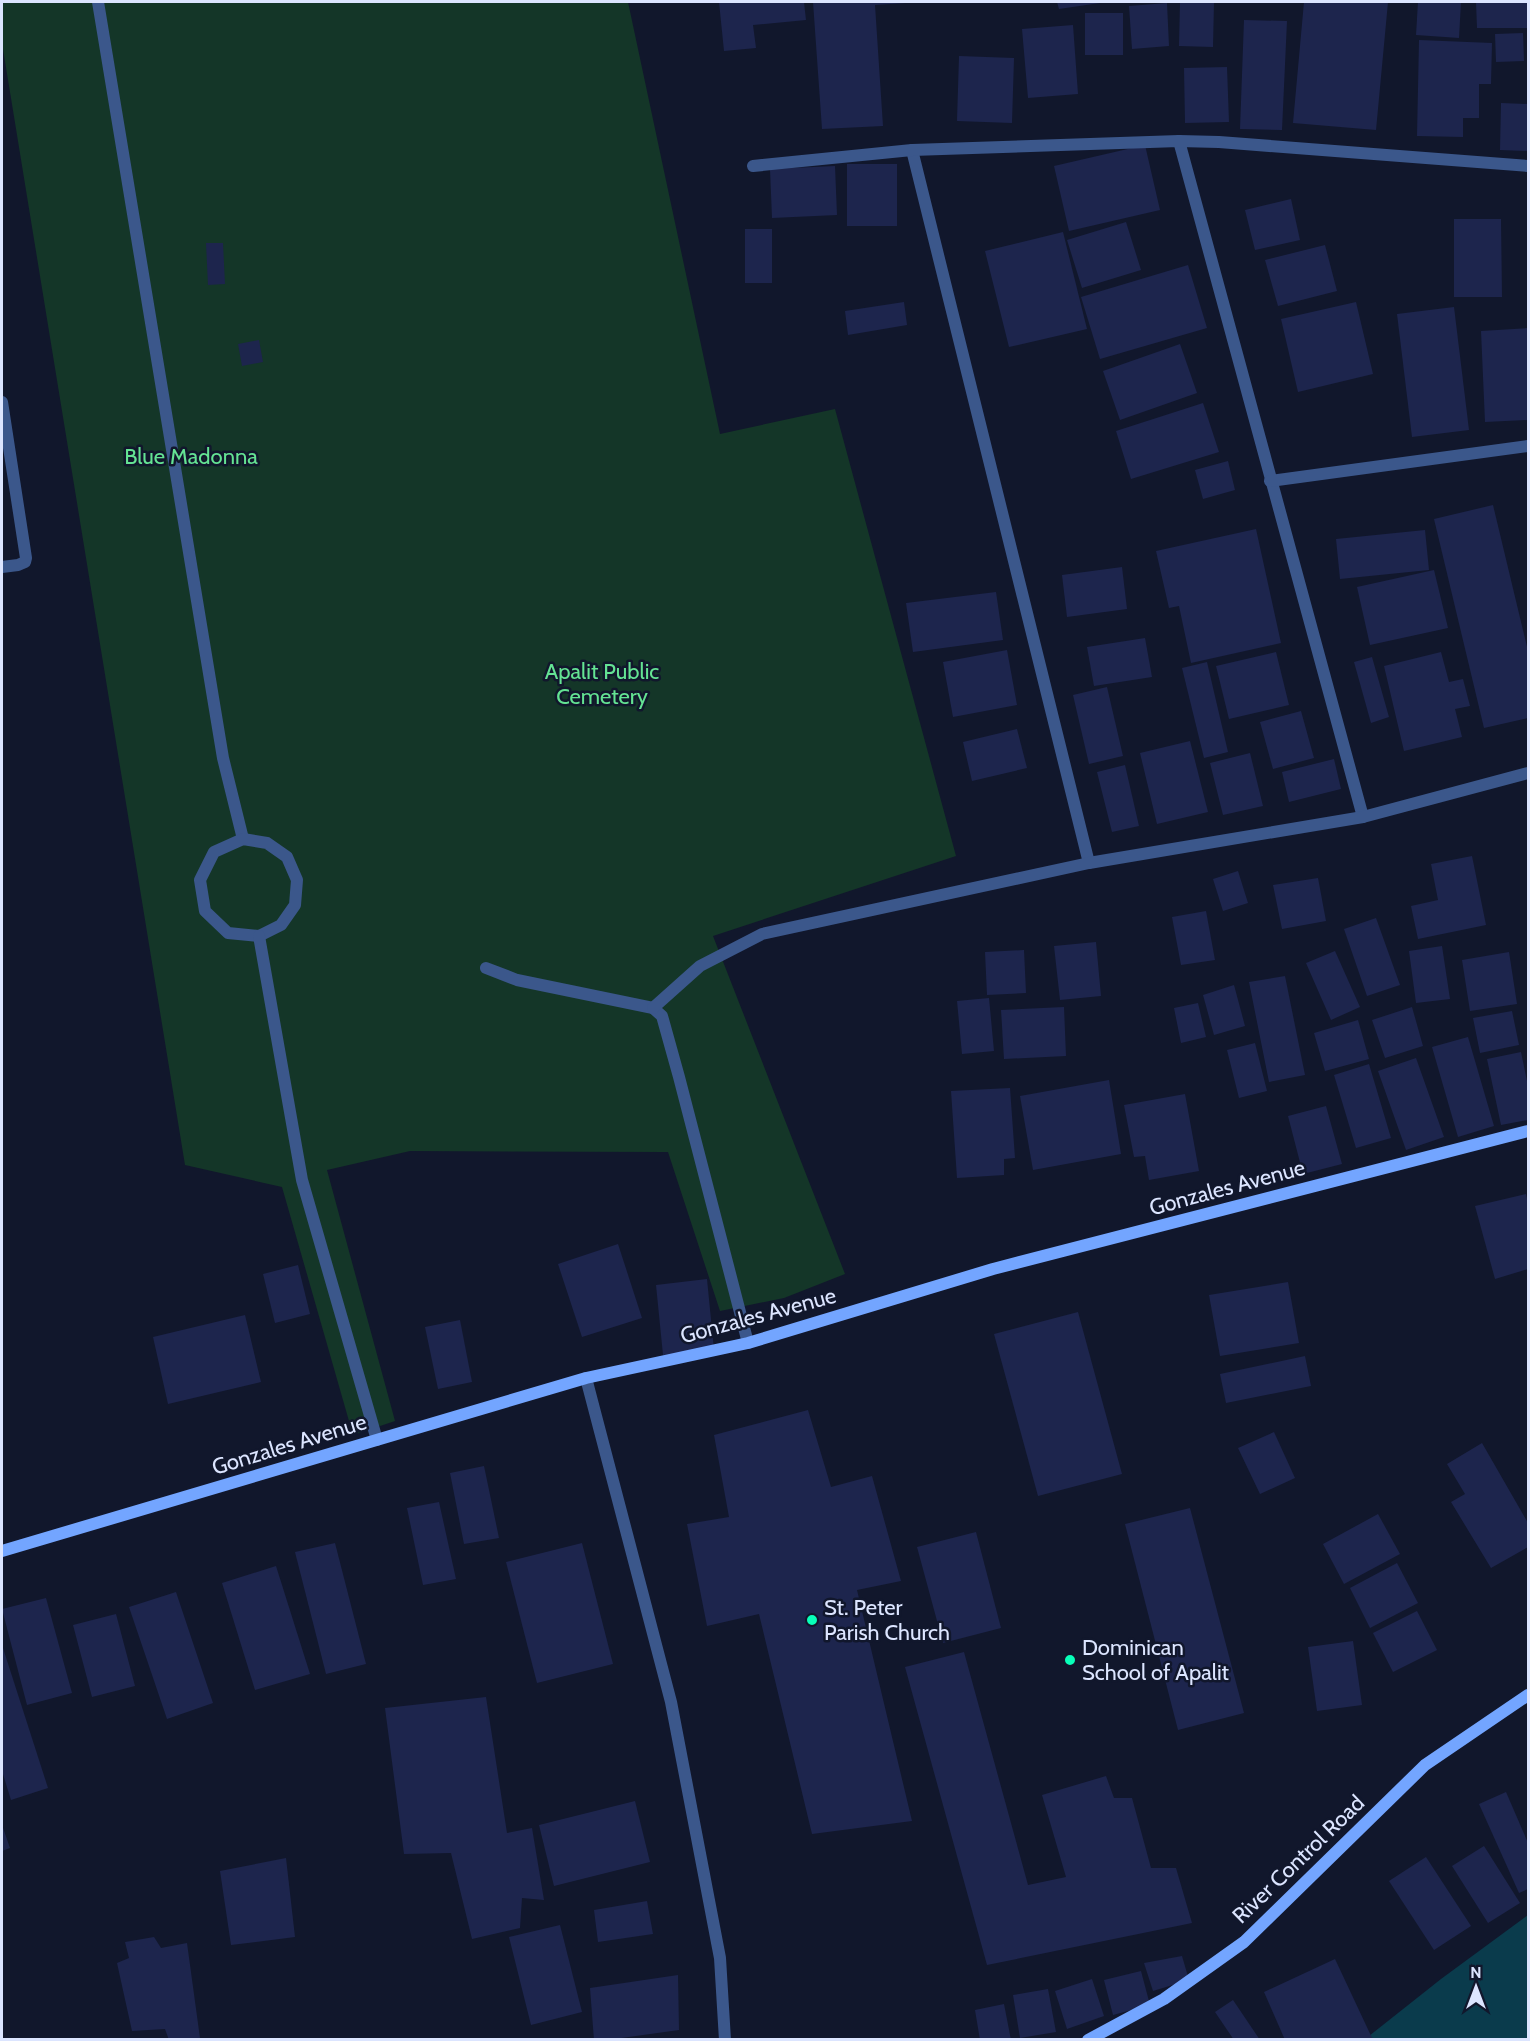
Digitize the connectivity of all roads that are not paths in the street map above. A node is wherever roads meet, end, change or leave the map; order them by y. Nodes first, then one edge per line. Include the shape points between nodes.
1 (98, 2) edge
2 (1179, 141) junction
3 (912, 150) junction
4 (753, 166) dead end
5 (1528, 166) edge
6 (2, 402) edge
7 (1528, 446) edge
8 (1270, 481) junction
9 (2, 567) edge
10 (1528, 773) edge
11 (1363, 817) junction
12 (243, 839) junction
13 (1089, 863) junction
14 (259, 936) junction
15 (486, 968) dead end
16 (653, 1008) junction
17 (1528, 1131) edge
18 (748, 1343) junction
19 (586, 1378) junction
20 (377, 1440) junction
21 (2, 1551) edge
22 (1528, 1695) edge
23 (725, 2040) edge
24 (1088, 2040) edge

1 - 12 street via 223,758
2 - 3 street
2 - 5 street
2 - 8 street
3 - 4 street
3 - 13 street
6 - 9 street via 26,558 20,564
7 - 8 street
8 - 11 street
10 - 11 street
11 - 13 street
12 - 14 street via 267,843 287,857 297,880 295,905 281,925
12 - 14 street via 214,852 200,880 205,911 228,933
13 - 16 street via 762,934 700,966
14 - 20 street via 302,1180
15 - 16 street via 518,980
16 - 18 street via 662,1016
17 - 18 main road, Gonzales Avenue via 993,1269
18 - 19 main road, Gonzales Avenue
19 - 20 main road, Gonzales Avenue
19 - 23 street via 671,1702 720,1958
20 - 21 main road, Gonzales Avenue
22 - 24 main road, River Control Road via 1425,1766 1244,1942 1164,1999

